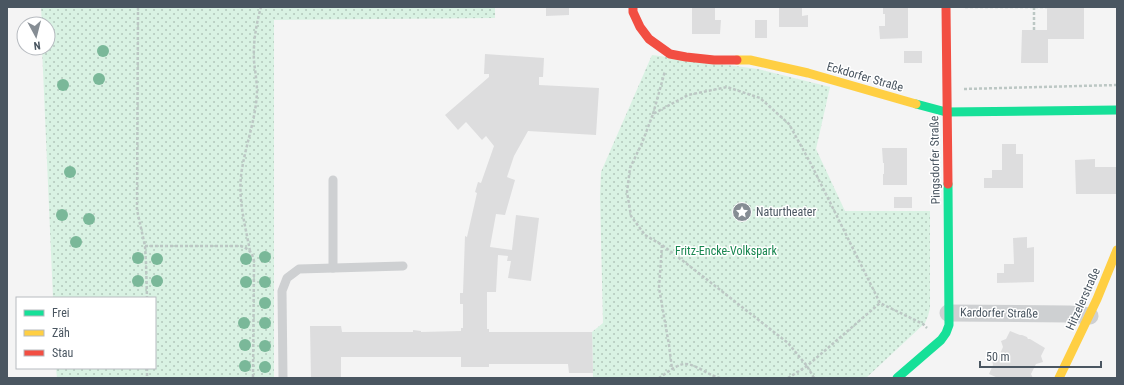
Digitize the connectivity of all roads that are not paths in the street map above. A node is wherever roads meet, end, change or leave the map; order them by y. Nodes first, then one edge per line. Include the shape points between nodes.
1 (633, 7) edge
2 (946, 7) edge
3 (1117, 110) edge
4 (946, 112) junction
5 (333, 180) dead end
6 (1117, 250) edge
7 (403, 266) dead end
8 (333, 268) junction
9 (948, 313) junction
10 (1090, 316) junction
11 (283, 378) edge
12 (897, 378) edge
13 (1059, 378) edge

1 - 4 street, Eckdorfer Straße via 640,27 649,39 670,54 714,60 750,60 808,73
2 - 4 street, Pingsdorfer Straße
3 - 4 street, Eckdorfer Straße
4 - 9 street, Pingsdorfer Straße
5 - 8 lane
6 - 10 street, Hitzelerstraße
7 - 8 lane
8 - 11 lane via 299,269 287,278 282,292
9 - 10 street, Kardorfer Straße
9 - 12 street, Kardorfer Straße via 949,324 946,333
10 - 13 street, Hitzelerstraße

